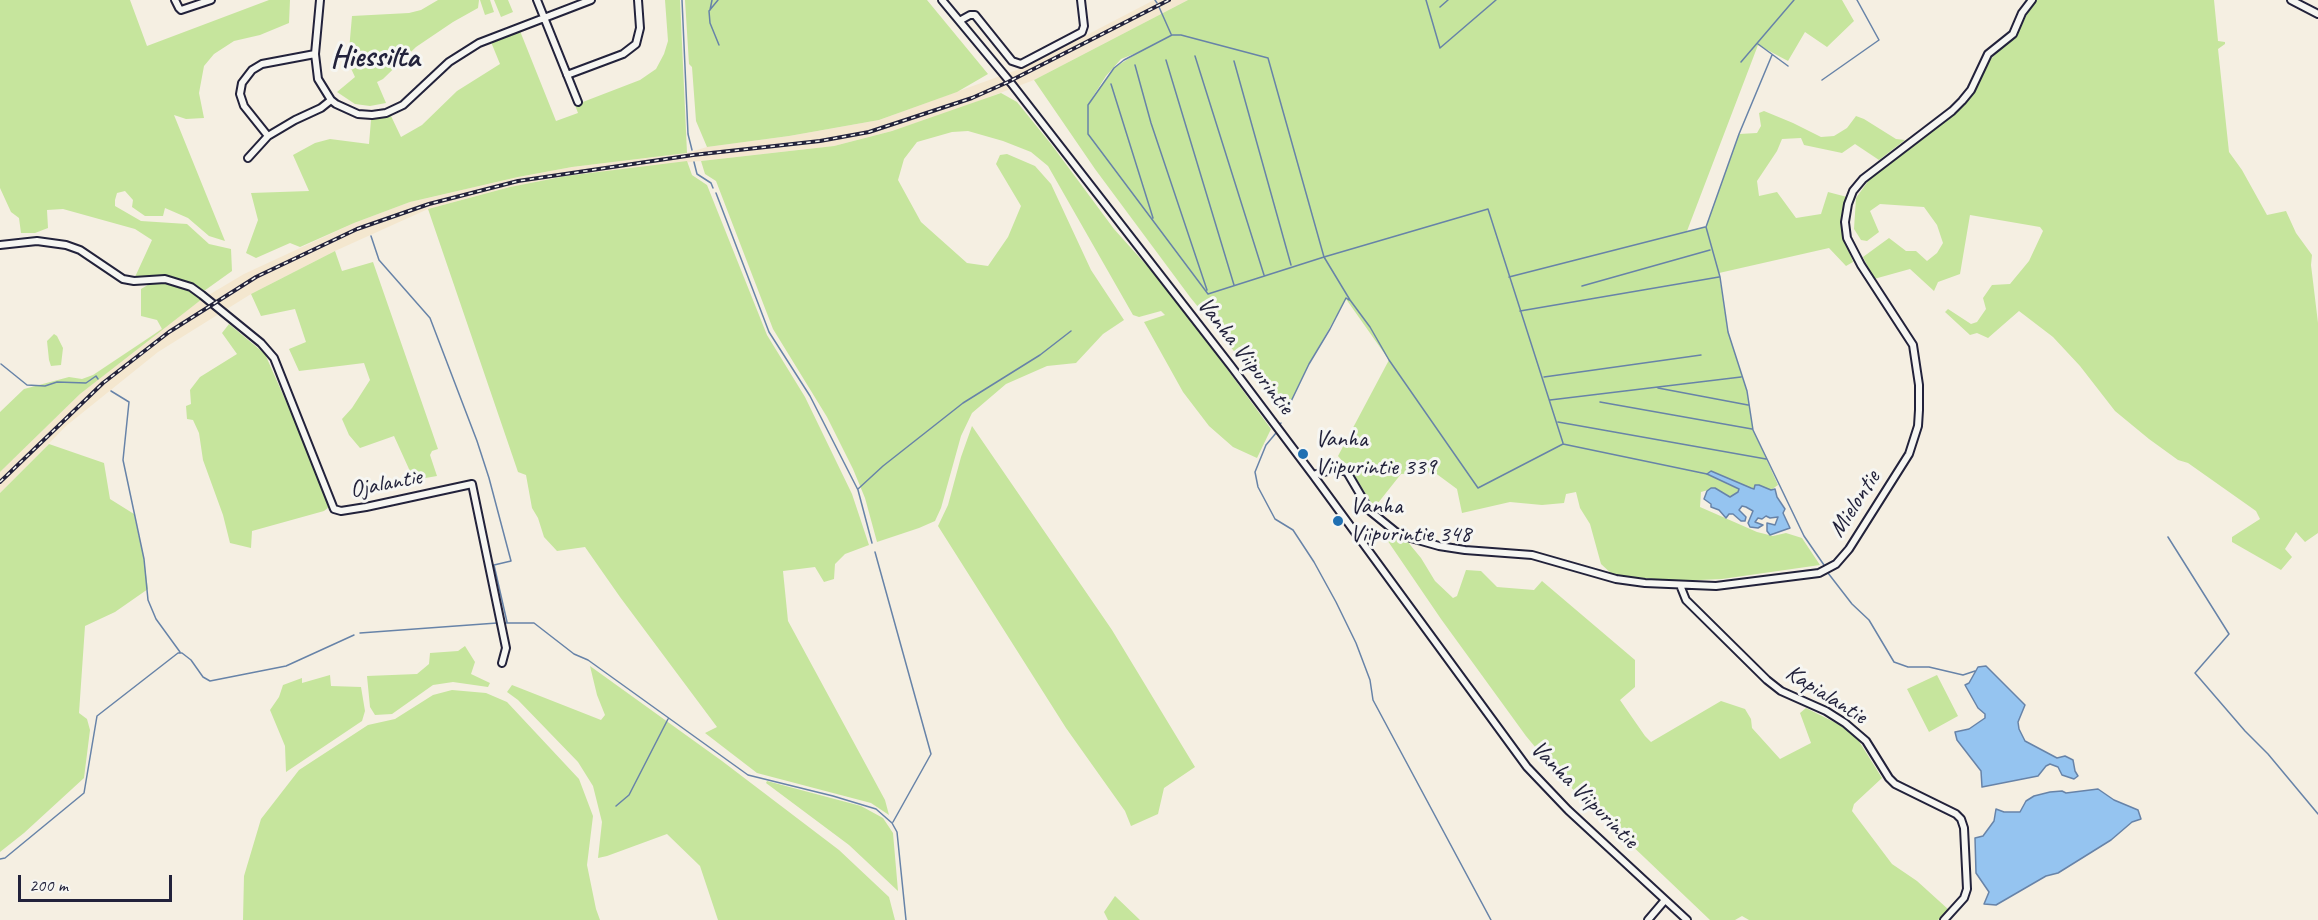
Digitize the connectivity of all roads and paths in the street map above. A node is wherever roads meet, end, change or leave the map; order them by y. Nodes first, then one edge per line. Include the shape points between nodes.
1 (175, 0) edge
2 (211, 0) edge
3 (320, 0) edge
4 (537, 0) edge
5 (591, 0) edge
6 (638, 0) edge
7 (942, 0) edge
8 (1081, 0) edge
9 (2032, 0) edge
10 (2291, 0) edge
11 (2318, 14) edge
12 (544, 17) junction
13 (961, 20) junction
14 (315, 54) junction
15 (567, 75) junction
16 (331, 100) junction
17 (578, 102) dead end
18 (268, 136) junction
19 (248, 158) dead end
20 (0, 245) edge
21 (1313, 475) junction
22 (1680, 585) junction
23 (502, 663) dead end
24 (1665, 900) junction
25 (1648, 920) edge
26 (1687, 920) edge
27 (1944, 920) edge

1 - 2 street via 182,10
3 - 14 street
4 - 12 street
5 - 12 street
6 - 15 street via 640,28 636,44 623,54
7 - 13 street, Vanha Viipurintie
8 - 13 street via 1082,32 1021,64 1012,61 975,15
9 - 22 street, Mielontie via 2013,34 1988,54 1962,101 1863,179 1852,191 1848,204 1847,238 1913,345 1919,410 1909,454 1836,564 1819,573 1736,585
10 - 11 street
12 - 15 street
12 - 16 street via 465,51 403,105 386,114 358,114
13 - 21 street, Vanha Viipurintie
14 - 16 street via 318,79
14 - 18 street via 262,64 246,76 240,94 244,106
15 - 17 street
16 - 18 street
18 - 19 street
20 - 23 street, Ojalantie via 37,241 66,244 123,279 165,279 191,287 274,358 334,509 366,507 472,484 506,648
21 - 22 street, Mielontie via 1335,469 1347,472 1370,511 1396,532 1411,538 1465,550 1532,555 1616,579
21 - 24 street, Vanha Viipurintie via 1527,767
22 - 27 street, Kapialantie via 1686,600 1767,680 1845,723 1866,741 1895,784 1961,819 1967,889
24 - 25 street
24 - 26 street, Vanha Viipurintie

